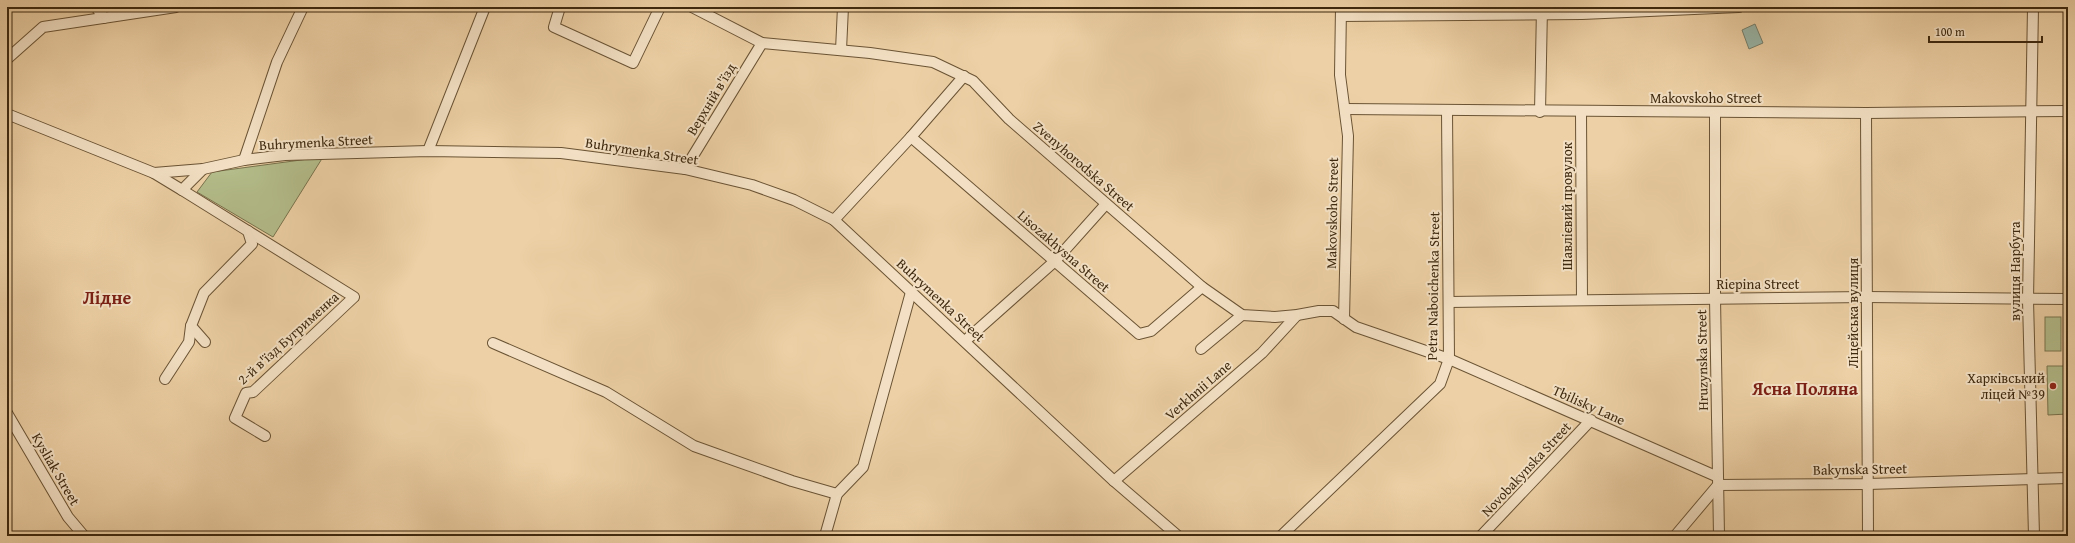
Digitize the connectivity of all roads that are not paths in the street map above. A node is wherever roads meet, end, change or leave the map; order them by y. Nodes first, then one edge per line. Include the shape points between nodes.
1 (96, 7) edge
2 (176, 7) edge
3 (303, 7) edge
4 (485, 7) edge
5 (560, 7) edge
6 (660, 7) edge
7 (843, 7) edge
8 (1739, 7) edge
9 (2032, 7) edge
10 (697, 8) edge
11 (1542, 10) edge
12 (1341, 12) edge
13 (104, 18) junction
14 (762, 43) junction
15 (841, 50) junction
16 (7, 58) edge
17 (964, 76) junction
18 (1345, 109) junction
19 (1447, 111) junction
20 (2032, 111) junction
21 (1540, 112) junction
22 (1581, 112) junction
23 (1715, 112) junction
24 (2068, 112) edge
25 (1866, 113) junction
26 (7, 114) edge
27 (911, 137) junction
28 (428, 151) junction
29 (244, 160) junction
30 (203, 169) junction
31 (685, 169) junction
32 (154, 173) junction
33 (182, 190) junction
34 (1106, 204) junction
35 (834, 220) junction
36 (248, 231) junction
37 (1055, 261) junction
38 (1202, 287) junction
39 (911, 292) junction
40 (1867, 297) junction
41 (1715, 298) junction
42 (2068, 299) edge
43 (1582, 300) junction
44 (2028, 300) junction
45 (1449, 302) junction
46 (1242, 315) junction
47 (1297, 316) junction
48 (1344, 318) junction
49 (191, 326) junction
50 (965, 341) junction
51 (205, 342) dead end
52 (492, 343) dead end
53 (1201, 349) dead end
54 (1449, 359) junction
55 (165, 379) dead end
56 (7, 413) edge
57 (1591, 420) junction
58 (265, 436) dead end
59 (2033, 478) junction
60 (2068, 478) edge
61 (1114, 481) junction
62 (1718, 481) junction
63 (1868, 484) junction
64 (837, 494) junction
65 (84, 536) edge
66 (826, 536) edge
67 (1178, 536) edge
68 (1281, 536) edge
69 (1481, 536) edge
70 (1675, 536) edge
71 (1719, 536) edge
72 (1868, 536) edge
73 (2034, 536) edge

1 - 13 street
2 - 13 street
3 - 29 street via 277,62
4 - 28 street
5 - 6 street via 554,27 633,63
7 - 15 street
8 - 11 street
9 - 20 street, вулиця Нарбута
10 - 14 street, Zvenyhorodska Street
11 - 12 street
11 - 21 street
12 - 18 street, Makovskoho Street via 1340,75
13 - 16 street via 43,27
14 - 15 street, Zvenyhorodska Street
14 - 31 street, Верхній в'їзд
15 - 17 street, Zvenyhorodska Street via 933,62
17 - 27 street
17 - 34 street, Zvenyhorodska Street via 973,81 1009,119
18 - 19 street, Makovskoho Street
18 - 48 street, Makovskoho Street via 1348,136
19 - 21 street, Makovskoho Street
19 - 45 street, Petra Naboichenka Street
20 - 24 street, Makovskoho Street
20 - 25 street, Makovskoho Street
20 - 44 street, вулиця Нарбута
21 - 22 street, Makovskoho Street
22 - 23 street, Makovskoho Street
22 - 43 street, Шавлієвий провулок
23 - 25 street, Makovskoho Street
23 - 41 street, Hruzynska Street
25 - 40 street, Ліцейська вулиця
26 - 32 street, Buhrymenka Street
27 - 35 street
27 - 37 street, Lisozakhysna Street
28 - 29 street, Buhrymenka Street via 285,155
28 - 31 street, Buhrymenka Street via 561,153
29 - 30 street, Buhrymenka Street
30 - 32 street, Buhrymenka Street
30 - 33 street
31 - 35 street, Buhrymenka Street via 752,185 794,200
32 - 33 street
33 - 36 street
34 - 37 street
34 - 38 street, Zvenyhorodska Street
35 - 39 street, Buhrymenka Street
36 - 49 street via 252,244 204,294
36 - 58 street, 2-й в'їзд Бугрименка via 354,297 253,392 246,393 235,418
37 - 38 street, Lisozakhysna Street via 1139,334 1151,331
37 - 50 street
38 - 46 street, Zvenyhorodska Street
39 - 50 street, Buhrymenka Street
39 - 64 street via 863,467
40 - 41 street, Riepina Street
40 - 44 street, Riepina Street
40 - 63 street, Ліцейська вулиця
41 - 43 street, Riepina Street
41 - 62 street, Hruzynska Street
42 - 44 street, Riepina Street
43 - 45 street, Riepina Street
44 - 59 street, вулиця Нарбута
45 - 54 street, Petra Naboichenka Street
46 - 47 street
46 - 53 street
47 - 48 street via 1333,311
47 - 61 street, Verkhnii Lane via 1262,353
48 - 54 street via 1356,327
49 - 51 street
49 - 55 street via 189,342
50 - 61 street, Buhrymenka Street
52 - 64 street via 606,392 694,446
54 - 57 street, Tbilisky Lane
54 - 68 street, Petra Naboichenka Street via 1440,384
56 - 65 street, Kysliak Street via 68,518
57 - 62 street, Tbilisky Lane
57 - 69 street, Novobakynska Street
59 - 60 street, Bakynska Street
59 - 63 street, Bakynska Street
59 - 73 street, вулиця Нарбута
61 - 67 street, Buhrymenka Street
62 - 63 street, Bakynska Street
62 - 70 street
62 - 71 street, Hruzynska Street
63 - 72 street, Ліцейська вулиця
64 - 66 street

